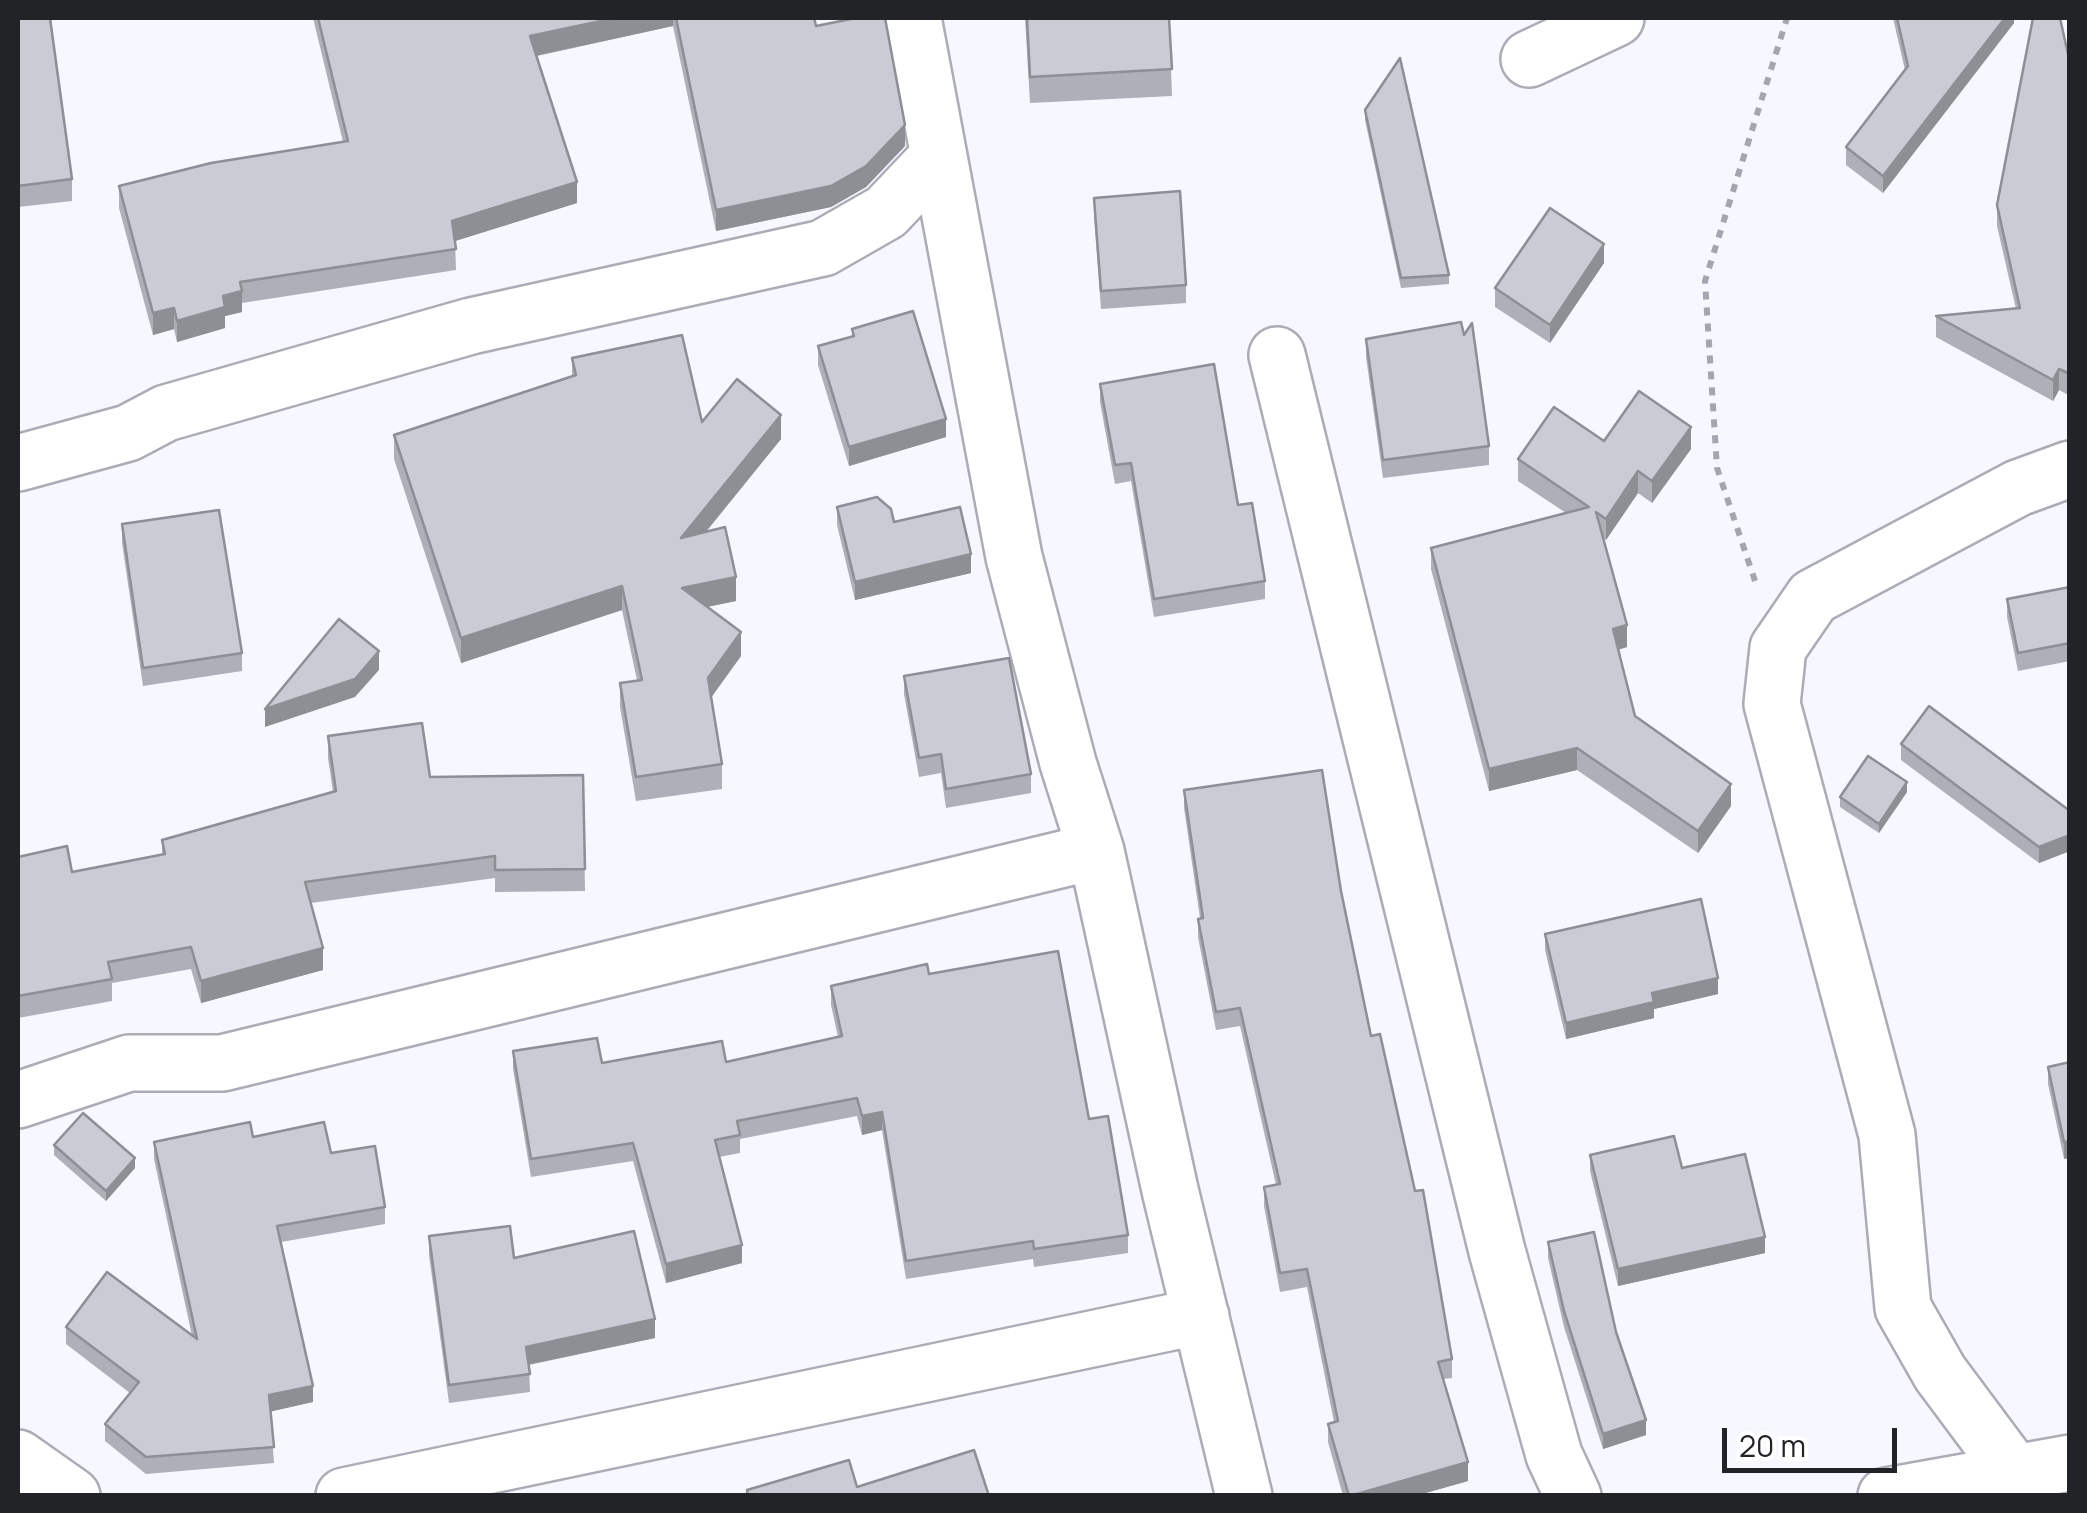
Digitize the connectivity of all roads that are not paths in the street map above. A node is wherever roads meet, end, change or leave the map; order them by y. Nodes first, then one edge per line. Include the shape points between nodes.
1 (912, 18) edge
2 (1616, 18) edge
3 (1529, 59) dead end
4 (938, 156) junction
5 (1278, 354) dead end
6 (18, 463) edge
7 (2070, 469) edge
8 (1096, 851) junction
9 (18, 1100) edge
10 (1201, 1316) junction
11 (18, 1458) edge
12 (2070, 1464) edge
13 (2013, 1472) junction
14 (72, 1496) edge
15 (344, 1496) edge
16 (1244, 1496) edge
17 (1573, 1496) edge
18 (1886, 1496) edge

1 - 4 street
2 - 3 street
4 - 6 street via 886,212 823,248 471,326
4 - 8 street via 1014,556
5 - 17 street via 1482,1194 1554,1455
7 - 13 street via 2018,488 1813,597 1778,648 1772,704 1887,1135 1904,1308 1940,1373
8 - 9 street via 222,1063 130,1063
8 - 10 street
10 - 15 street
10 - 16 street
11 - 14 street
12 - 13 street
13 - 18 street

